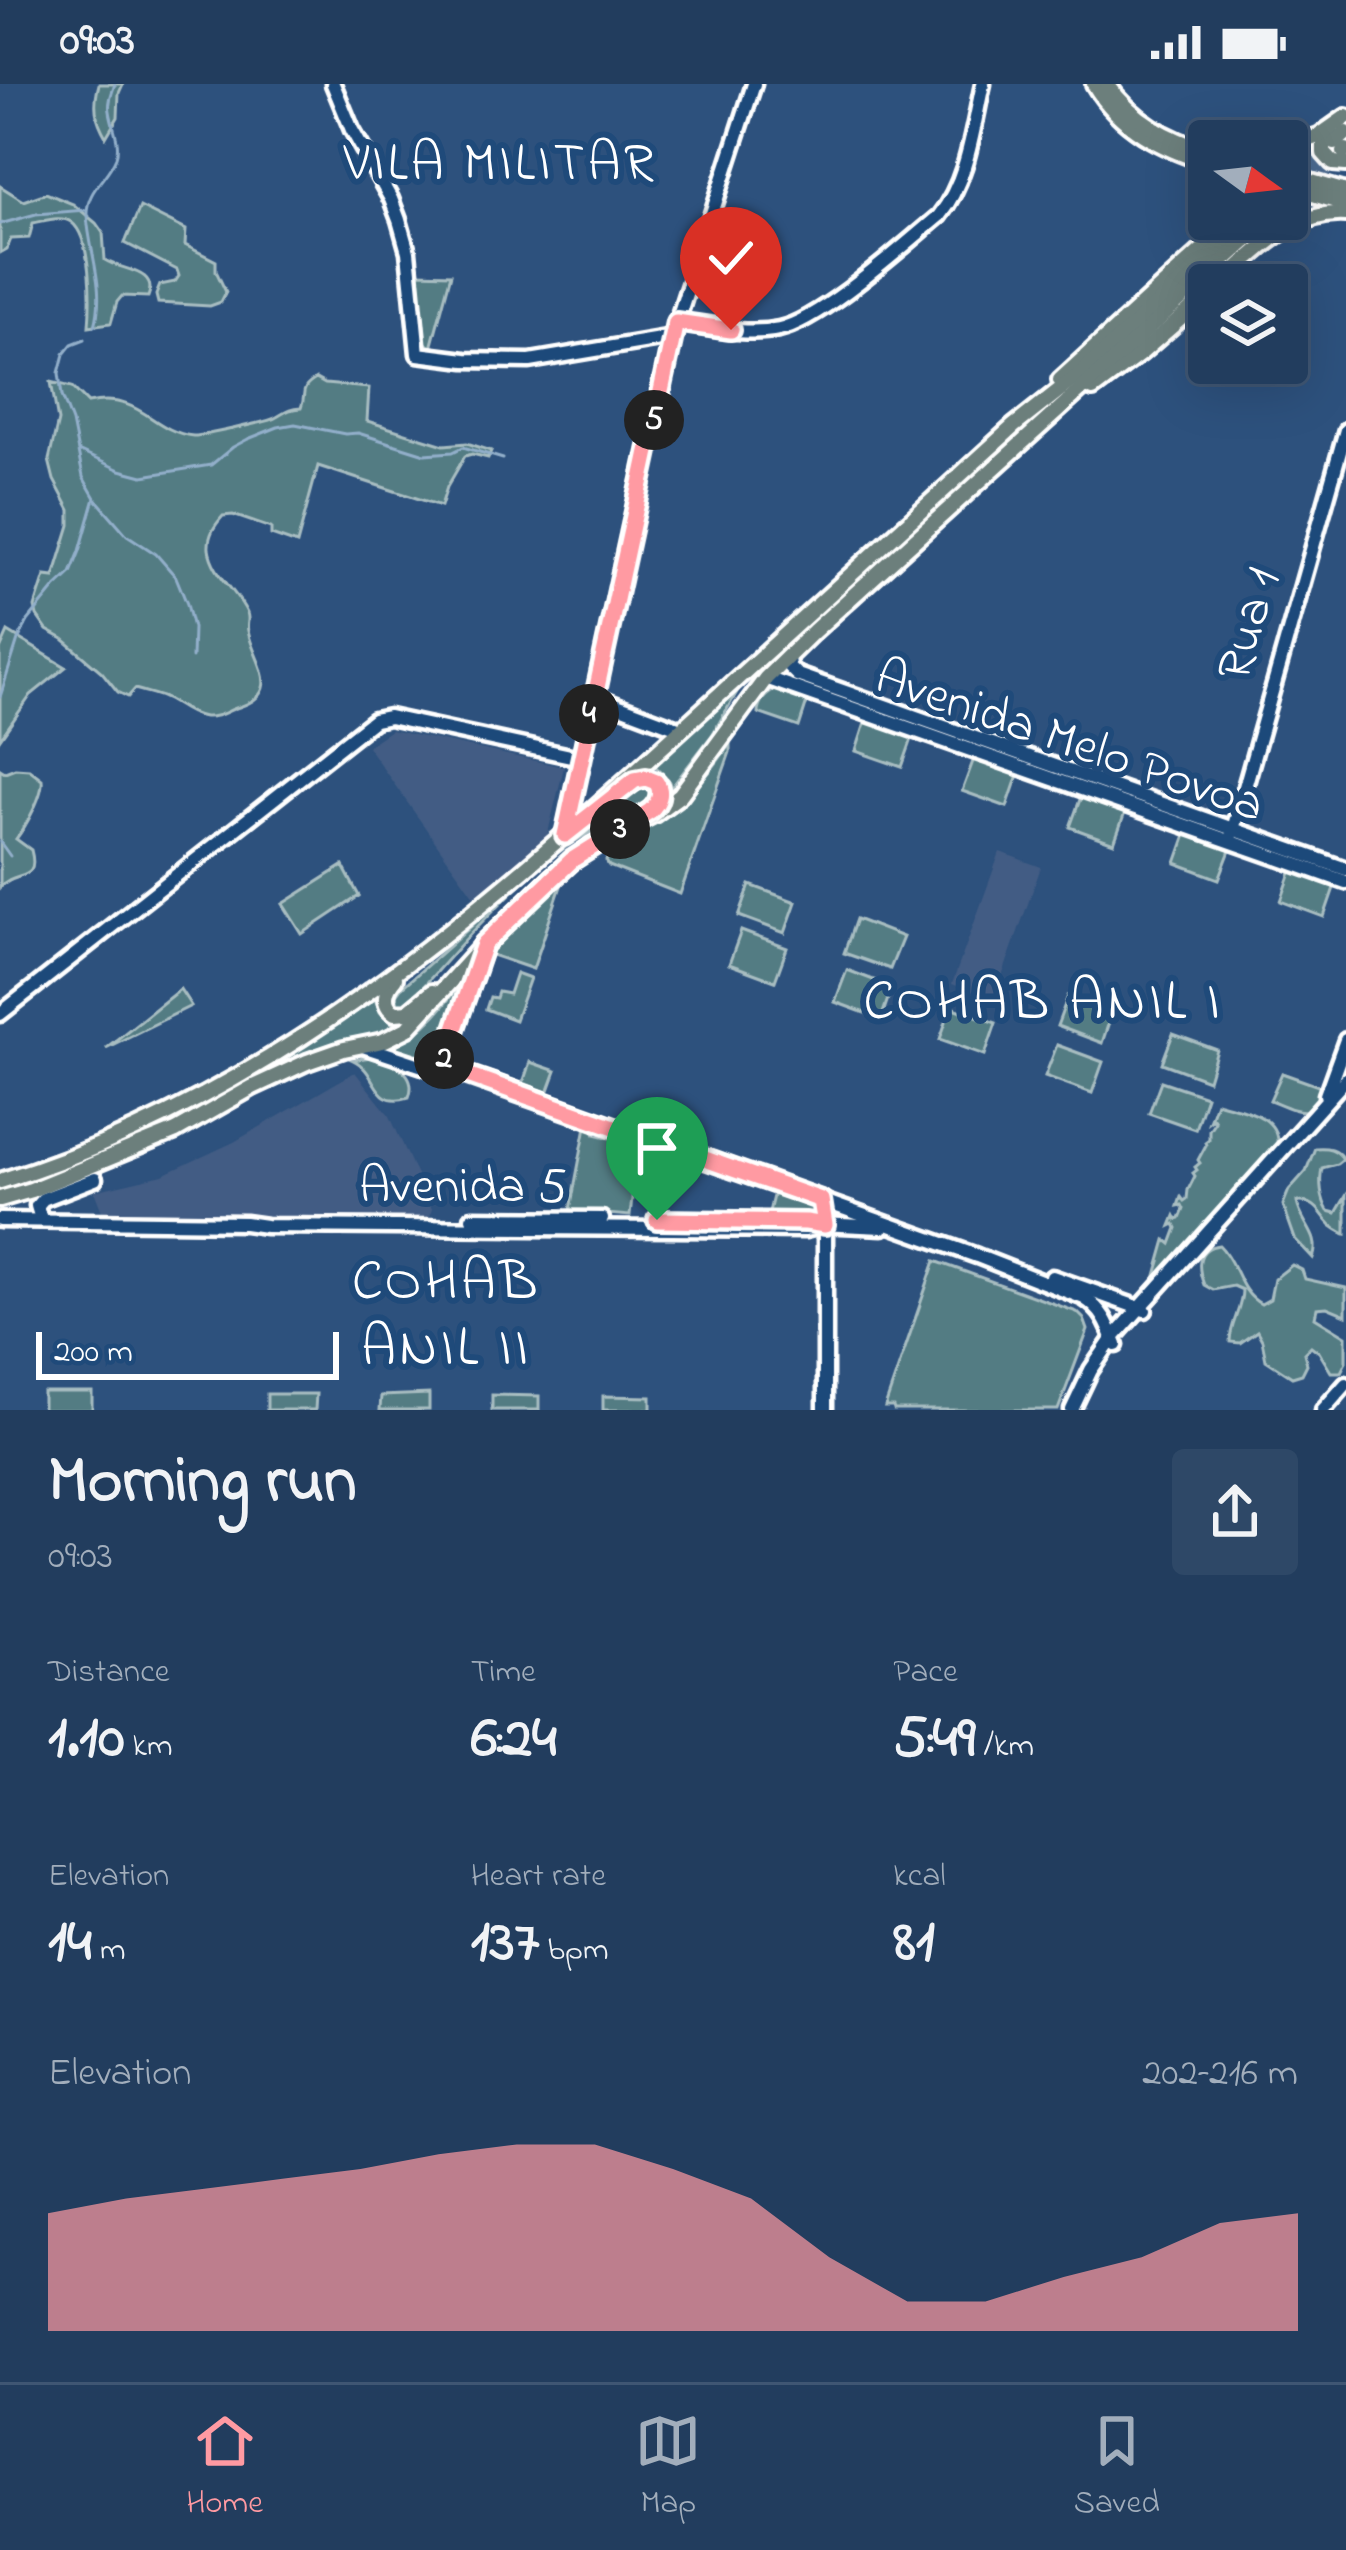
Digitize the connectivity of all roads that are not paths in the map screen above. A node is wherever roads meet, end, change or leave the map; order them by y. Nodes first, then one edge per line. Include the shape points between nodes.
1 (333, 84) edge
2 (754, 84) edge
3 (983, 84) edge
4 (1094, 84) edge
5 (1107, 84) edge
6 (1308, 141) edge
7 (1343, 141) edge
8 (1188, 145) edge
9 (1188, 156) edge
10 (1308, 181) edge
11 (1308, 192) edge
12 (1346, 192) edge
13 (1346, 204) edge
14 (1346, 214) edge
15 (1213, 240) edge
16 (1240, 240) edge
17 (1242, 240) edge
18 (1267, 240) edge
19 (1257, 252) junction
20 (1243, 264) edge
21 (1188, 312) edge
22 (676, 322) junction
23 (672, 337) junction
24 (1044, 422) junction
25 (1014, 426) junction
26 (1346, 430) edge
27 (788, 657) junction
28 (766, 678) junction
29 (593, 695) junction
30 (681, 729) junction
31 (580, 758) junction
32 (590, 813) junction
33 (613, 833) junction
34 (565, 835) junction
35 (1232, 836) junction
36 (1346, 869) edge
37 (1346, 882) edge
38 (484, 944) junction
39 (411, 962) junction
40 (463, 1006) junction
41 (0, 1014) edge
42 (1346, 1040) edge
43 (363, 1046) junction
44 (442, 1066) junction
45 (426, 1067) junction
46 (1346, 1079) edge
47 (1346, 1089) edge
48 (1318, 1110) junction
49 (95, 1179) dead end
50 (0, 1181) edge
51 (0, 1199) edge
52 (821, 1200) junction
53 (41, 1219) junction
54 (0, 1220) edge
55 (825, 1225) junction
56 (897, 1227) junction
57 (977, 1256) junction
58 (1144, 1309) junction
59 (1114, 1341) junction
60 (1346, 1384) edge
61 (825, 1410) edge
62 (1076, 1410) edge
63 (1323, 1410) edge

1 - 23 street via 399,220 418,354 530,361
2 - 22 street
3 - 22 street via 949,203 852,286 783,329
4 - 9 main road via 1143,136
5 - 8 main road via 1146,124
6 - 7 main road
10 - 12 main road
11 - 13 main road
14 - 19 main road via 1310,217
15 - 25 main road
16 - 25 main road
17 - 24 main road
18 - 19 main road
19 - 20 main road
21 - 24 main road
22 - 23 street
23 - 29 street
24 - 27 main road
25 - 30 main road
26 - 35 street, Rua 1
27 - 28 main road
27 - 35 street, Avenida Melo Povoa via 797,675
28 - 33 main road via 680,795
28 - 35 street, Avenida Melo Povoa
29 - 30 street
29 - 31 street
30 - 32 main road
31 - 34 street
31 - 41 street via 374,720
32 - 33 main road via 635,780 656,782 653,808
32 - 34 main road
33 - 38 main road via 552,877
34 - 39 main road
35 - 36 street, Avenida Melo Povoa
35 - 37 street, Avenida Melo Povoa
38 - 39 main road via 412,1010 395,1013 386,992
38 - 40 street
38 - 43 main road via 407,1029
39 - 50 main road via 208,1092
40 - 44 street
40 - 45 street
42 - 48 street
43 - 45 street
43 - 51 main road via 307,1062 176,1131
44 - 45 street
44 - 52 street
46 - 48 street
47 - 58 street
48 - 58 street
49 - 53 street via 43,1198
52 - 55 street
52 - 56 street
53 - 54 street, Avenida 5
53 - 55 street, Avenida 5
55 - 56 street, Avenida 5
55 - 61 street
56 - 57 street
57 - 58 street
57 - 59 street via 1096,1306
58 - 59 street
59 - 62 street via 1091,1370
60 - 63 street

